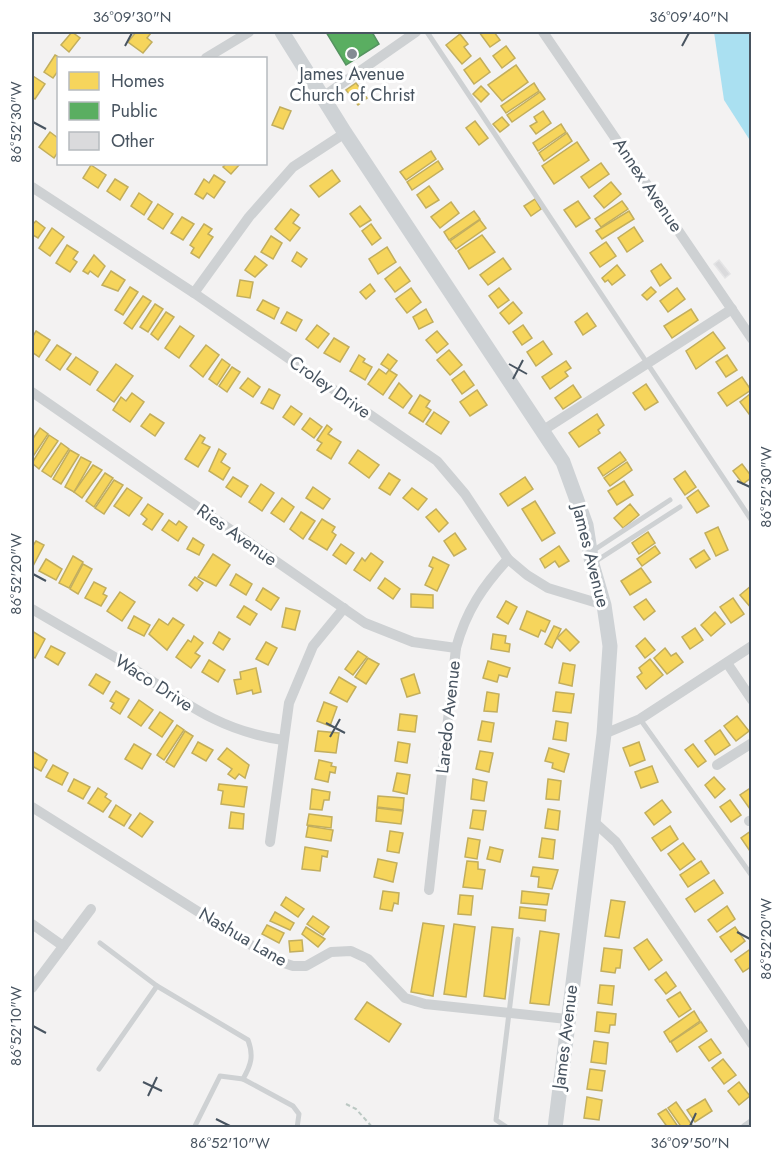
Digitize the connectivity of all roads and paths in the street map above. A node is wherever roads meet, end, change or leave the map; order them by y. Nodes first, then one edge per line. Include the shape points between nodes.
1 (249, 32) edge
2 (282, 32) edge
3 (416, 32) edge
4 (427, 32) edge
5 (543, 32) edge
6 (208, 57) edge
7 (324, 96) junction
8 (345, 133) junction
9 (32, 187) edge
10 (194, 293) junction
11 (732, 309) junction
12 (752, 339) edge
13 (649, 362) junction
14 (32, 392) edge
15 (542, 431) junction
16 (670, 500) dead end
17 (680, 507) dead end
18 (752, 521) edge
19 (591, 558) junction
20 (508, 559) junction
21 (603, 605) junction
22 (344, 608) junction
23 (32, 609) edge
24 (752, 646) edge
25 (456, 648) junction
26 (727, 663) junction
27 (752, 700) edge
28 (640, 719) junction
29 (604, 734) junction
30 (283, 740) junction
31 (752, 743) edge
32 (717, 765) dead end
33 (32, 807) edge
34 (593, 821) junction
35 (270, 842) dead end
36 (752, 876) edge
37 (429, 890) dead end
38 (91, 909) dead end
39 (32, 924) edge
40 (518, 939) dead end
41 (100, 943) dead end
42 (63, 946) junction
43 (157, 986) junction
44 (32, 988) edge
45 (510, 1012) junction
46 (567, 1019) junction
47 (752, 1044) edge
48 (99, 1069) dead end
49 (243, 1079) junction
50 (346, 1104) dead end
51 (752, 1123) edge
52 (195, 1126) dead end
53 (297, 1128) edge
54 (373, 1128) edge
55 (508, 1128) edge
56 (555, 1128) edge
57 (745, 1128) edge

1 - 6 street
2 - 7 street, James Avenue
3 - 7 street
4 - 13 lane
5 - 11 street, Annex Avenue
7 - 8 street, James Avenue
8 - 10 street via 293,167 249,218
8 - 15 street, James Avenue
9 - 10 street, Croley Drive
10 - 20 street, Croley Drive via 437,461 465,494
11 - 12 street, Annex Avenue
11 - 13 street
13 - 15 street
13 - 18 lane
14 - 22 street, Ries Avenue
15 - 19 street, James Avenue via 563,462 586,525
16 - 19 lane
17 - 19 lane
19 - 21 street, James Avenue
20 - 21 street, Croley Drive via 548,588
20 - 25 street, Laredo Avenue via 483,586 462,624
21 - 29 street, James Avenue via 610,646
22 - 25 street, Ries Avenue via 385,633 413,642
22 - 30 street via 313,646 289,704
23 - 30 street, Waco Drive via 214,721 252,736
24 - 26 street
25 - 37 street, Laredo Avenue
26 - 27 street
26 - 28 street
28 - 29 street
28 - 36 lane
29 - 34 street, James Avenue
30 - 35 street
31 - 32 street
33 - 45 street, Nashua Lane via 275,960 306,966 331,952 351,951 368,959 405,998 425,1004
34 - 46 street, James Avenue
34 - 47 street via 616,842
38 - 42 street
39 - 42 street
40 - 45 lane
41 - 43 lane
42 - 44 street
43 - 48 lane
43 - 49 lane via 248,1040 251,1064
45 - 46 street, Nashua Lane
45 - 55 lane via 496,1120
46 - 56 street, James Avenue
49 - 52 lane via 220,1076
49 - 53 lane via 293,1106 299,1114
50 - 54 path
51 - 57 street

